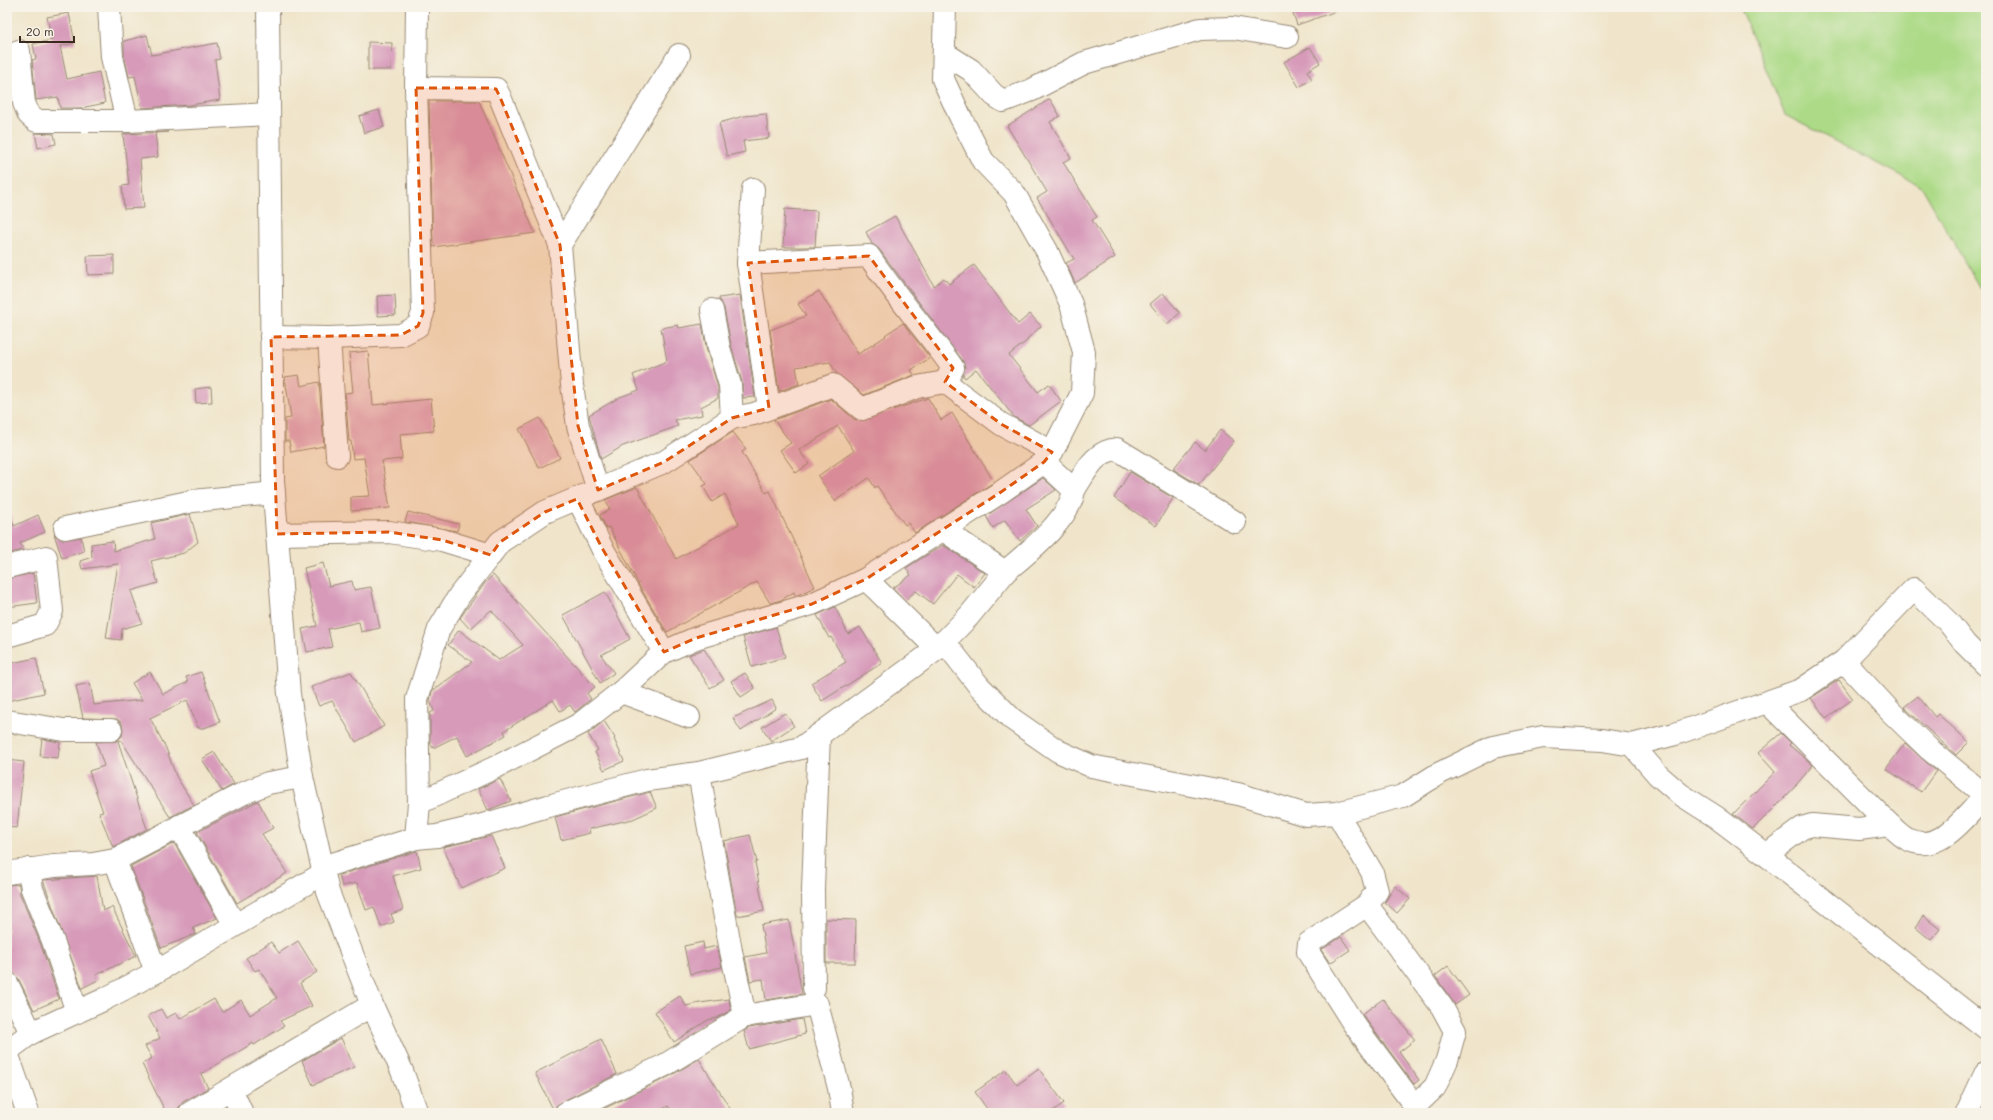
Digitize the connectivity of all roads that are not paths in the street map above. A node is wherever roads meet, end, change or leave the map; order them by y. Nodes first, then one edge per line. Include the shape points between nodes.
1 (109, 7) edge
2 (268, 7) edge
3 (417, 7) edge
4 (945, 7) edge
5 (1287, 37) dead end
6 (20, 51) dead end
7 (944, 53) junction
8 (679, 55) dead end
9 (14, 77) edge
10 (416, 88) junction
11 (269, 114) junction
12 (127, 121) junction
13 (753, 189) dead end
14 (560, 245) junction
15 (748, 263) junction
16 (712, 310) dead end
17 (271, 337) junction
18 (329, 338) junction
19 (945, 382) junction
20 (769, 408) junction
21 (732, 418) junction
22 (337, 456) dead end
23 (1048, 457) junction
24 (598, 490) junction
25 (1074, 490) junction
26 (274, 493) junction
27 (578, 499) junction
28 (1235, 522) dead end
29 (65, 528) dead end
30 (942, 529) junction
31 (278, 534) junction
32 (491, 555) junction
33 (7, 567) edge
34 (1005, 572) junction
35 (866, 579) junction
36 (7, 636) edge
37 (940, 645) junction
38 (664, 652) junction
39 (1844, 661) junction
40 (1986, 665) edge
41 (621, 692) junction
42 (1767, 702) junction
43 (689, 717) dead end
44 (7, 721) edge
45 (110, 730) dead end
46 (819, 735) junction
47 (1632, 745) junction
48 (699, 773) junction
49 (302, 777) junction
50 (1986, 796) edge
51 (419, 803) junction
52 (1337, 813) junction
53 (1890, 825) junction
54 (179, 826) junction
55 (416, 838) junction
56 (1766, 855) junction
57 (115, 860) junction
58 (29, 870) junction
59 (323, 870) junction
60 (7, 873) edge
61 (1368, 905) junction
62 (235, 925) junction
63 (156, 972) junction
64 (7, 983) edge
65 (814, 988) dead end
66 (372, 1005) junction
67 (77, 1012) junction
68 (745, 1016) junction
69 (1986, 1028) edge
70 (31, 1033) junction
71 (7, 1052) edge
72 (1986, 1072) edge
73 (230, 1089) junction
74 (1413, 1110) edge
75 (28, 1113) edge
76 (190, 1113) edge
77 (242, 1113) edge
78 (417, 1113) edge
79 (566, 1113) edge
80 (843, 1113) edge
81 (1967, 1113) edge

1 - 12 street via 112,57
2 - 11 street
3 - 10 street
4 - 7 street
5 - 7 street via 1233,28 1200,29 1084,63 1032,90 1003,101 971,70
6 - 9 street
7 - 23 street via 943,79 960,116 983,161 1014,193 1047,251 1071,304 1084,352 1082,393
8 - 14 street
9 - 12 street via 29,115 36,121
10 - 14 street via 496,89
10 - 18 street via 423,313 418,326 401,335
11 - 12 street
11 - 17 street
13 - 15 street
14 - 24 street via 578,426
15 - 19 street via 869,256 953,368
15 - 20 street
16 - 21 street via 719,348 730,385
17 - 18 street
17 - 26 street
18 - 22 street
19 - 20 street via 917,387 862,409 833,385
19 - 23 street
20 - 21 street
21 - 24 street via 664,462
23 - 25 street
23 - 30 street via 1002,492
24 - 27 street
25 - 28 street via 1097,456 1108,450 1117,449
25 - 34 street via 1073,498 1053,527
26 - 29 street via 193,501
26 - 31 street
27 - 32 street via 545,512 500,542
27 - 38 street via 602,548
30 - 34 street
30 - 35 street
31 - 32 street via 389,532 442,540
31 - 49 street via 289,694
32 - 51 street via 459,596 439,629 417,699
33 - 36 street via 46,557 52,611 45,625
34 - 37 street
35 - 37 street
35 - 38 street via 812,604 696,638
37 - 46 street
37 - 52 street via 1012,719 1058,751 1084,763 1238,794 1306,815
38 - 41 street
39 - 40 street via 1914,590 1949,623
39 - 42 street via 1801,690
39 - 50 street via 1929,749
41 - 43 street
41 - 51 street via 580,724
42 - 47 street via 1675,734
42 - 53 street
44 - 45 street via 64,730
46 - 48 street via 801,748
46 - 65 street via 813,889
47 - 52 street via 1602,740 1542,737 1493,747 1438,774 1403,796
47 - 56 street via 1658,775 1680,794 1716,817
48 - 55 street via 647,780 479,826
48 - 68 street
49 - 54 street via 268,783
49 - 59 street
50 - 53 street via 1946,835 1935,842 1920,844 1906,839
51 - 55 street
52 - 61 street via 1372,872 1377,891
53 - 56 street via 1860,829 1812,825 1802,828
54 - 57 street
54 - 62 street
55 - 59 street
56 - 69 street
57 - 58 street
57 - 63 street
58 - 60 street
58 - 67 street via 32,889
59 - 62 street
59 - 66 street via 328,892
61 - 74 street via 1442,1007 1455,1031 1447,1060 1435,1087
61 - 74 street via 1309,943 1308,952
62 - 63 street
63 - 67 street
64 - 70 street
66 - 73 street
66 - 78 street
67 - 70 street
68 - 79 street via 665,1065
68 - 80 street via 817,1004
70 - 71 street
71 - 75 street
72 - 81 street
73 - 76 street
73 - 77 street

